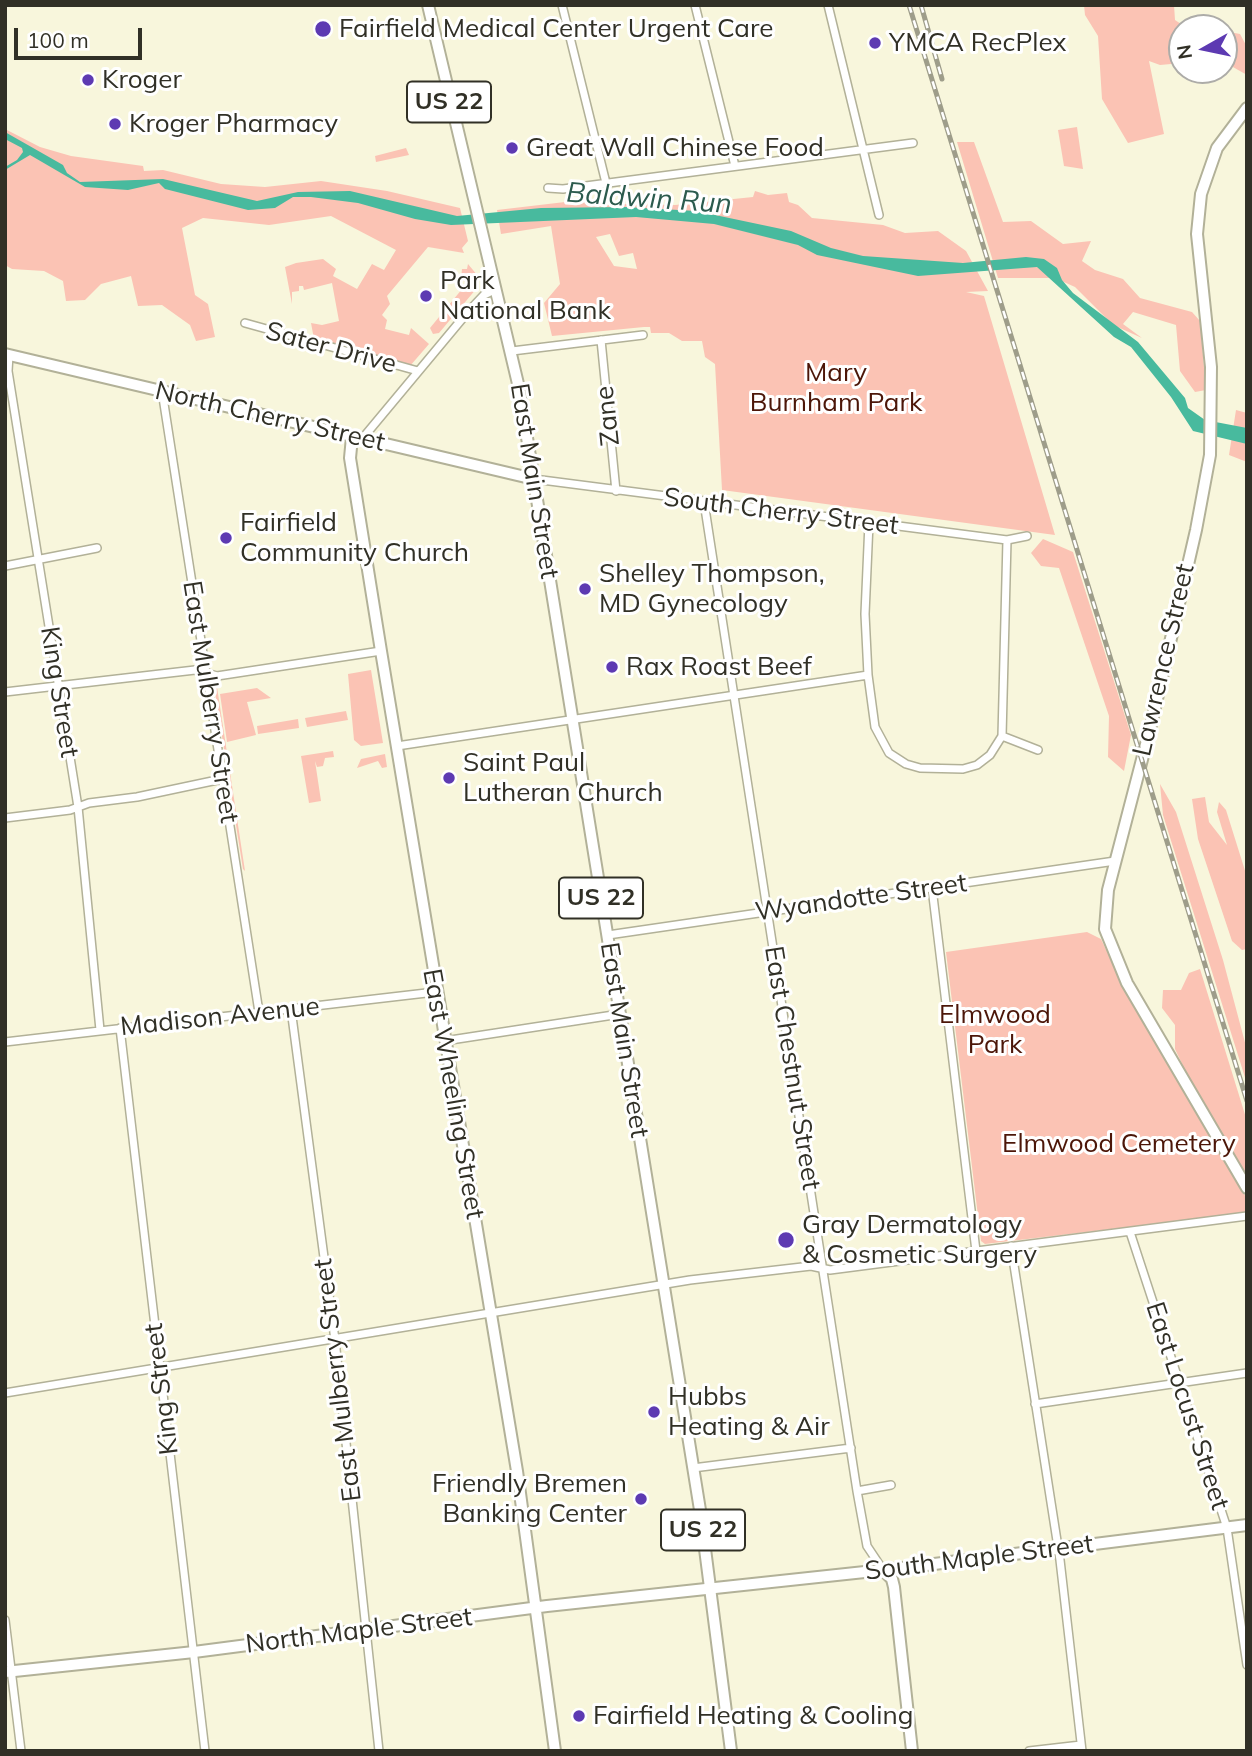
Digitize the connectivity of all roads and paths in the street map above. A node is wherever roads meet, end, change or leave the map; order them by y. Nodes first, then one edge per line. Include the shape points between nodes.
1 (428, 5) edge
2 (562, 5) edge
3 (695, 5) edge
4 (828, 5) edge
5 (1247, 108) edge
6 (914, 143) dead end
7 (864, 150) junction
8 (735, 166) junction
9 (606, 183) junction
10 (548, 188) dead end
11 (879, 215) dead end
12 (496, 289) junction
13 (245, 323) dead end
14 (643, 335) dead end
15 (601, 340) junction
16 (512, 351) junction
17 (7, 355) edge
18 (418, 371) junction
19 (162, 391) junction
20 (357, 438) junction
21 (534, 479) junction
22 (615, 491) junction
23 (704, 502) junction
24 (869, 523) junction
25 (1027, 536) dead end
26 (1007, 540) junction
27 (97, 548) dead end
28 (38, 559) junction
29 (5, 566) edge
30 (381, 651) junction
31 (206, 674) junction
32 (868, 675) junction
33 (58, 686) junction
34 (5, 692) edge
35 (735, 695) junction
36 (573, 720) junction
37 (1002, 736) junction
38 (397, 746) junction
39 (1038, 750) dead end
40 (222, 779) junction
41 (78, 807) junction
42 (5, 818) edge
43 (1115, 861) junction
44 (932, 888) junction
45 (767, 912) junction
46 (608, 935) junction
47 (435, 992) junction
48 (291, 1009) junction
49 (259, 1012) junction
50 (620, 1014) junction
51 (120, 1028) junction
52 (100, 1030) junction
53 (444, 1041) junction
54 (5, 1042) edge
55 (1247, 1188) edge
56 (1247, 1216) edge
57 (1130, 1232) junction
58 (1011, 1246) junction
59 (976, 1251) junction
60 (821, 1266) junction
61 (663, 1284) junction
62 (490, 1314) junction
63 (335, 1340) junction
64 (159, 1368) junction
65 (1247, 1373) edge
66 (1181, 1384) junction
67 (5, 1393) edge
68 (1035, 1404) junction
69 (851, 1448) junction
70 (693, 1468) junction
71 (891, 1485) dead end
72 (857, 1491) junction
73 (1247, 1525) edge
74 (1227, 1528) junction
75 (1058, 1549) junction
76 (883, 1570) junction
77 (712, 1588) junction
78 (537, 1608) junction
79 (5, 1620) edge
80 (366, 1631) junction
81 (194, 1652) junction
82 (1247, 1665) edge
83 (8, 1671) edge
84 (1081, 1748) edge
85 (22, 1751) edge
86 (205, 1751) edge
87 (379, 1751) edge
88 (555, 1751) edge
89 (731, 1751) edge
90 (912, 1751) edge
91 (1029, 1751) edge

1 - 12 street, East Main Street / US 22
2 - 9 street
3 - 8 street
4 - 7 street
5 - 43 street, Lawrence Street via 1211,160 1197,218 1211,443 1196,530
6 - 7 street
7 - 8 street
7 - 11 street
8 - 9 street
9 - 10 street
12 - 16 street, East Main Street / US 22
12 - 18 street via 484,295
13 - 18 street, Sater Drive
14 - 15 street
15 - 16 street
15 - 22 street, Zane
16 - 21 street, East Main Street / US 22
17 - 19 street, North Cherry Street
17 - 28 street, King Street
18 - 20 street
19 - 20 street, North Cherry Street
19 - 31 street, East Mulberry Street
20 - 21 street, North Cherry Street
20 - 30 street, East Wheeling Street via 351,458
21 - 22 street, South Cherry Street
21 - 36 street, East Main Street / US 22
22 - 23 street, South Cherry Street
23 - 24 street, South Cherry Street
23 - 35 street, East Chestnut Street
24 - 26 street, South Cherry Street
24 - 32 street via 865,588
25 - 26 street, South Cherry Street
26 - 37 street
27 - 28 street
28 - 29 street
28 - 33 street, King Street
30 - 31 street
30 - 38 street, East Wheeling Street
31 - 33 street via 194,670
31 - 40 street, East Mulberry Street
32 - 35 street
32 - 37 street via 878,736 889,753 906,764 970,767 990,755
33 - 34 street
33 - 41 street, King Street
35 - 36 street
35 - 45 street, East Chestnut Street
36 - 38 street
36 - 46 street, East Main Street / US 22
37 - 39 street
38 - 47 street, East Wheeling Street
40 - 41 street
40 - 49 street, East Mulberry Street
41 - 42 street
41 - 52 street, King Street
43 - 44 street, Wyandotte Street
43 - 55 street, Lawrence Street via 1105,911 1110,948
44 - 45 street, Wyandotte Street
44 - 59 street
45 - 46 street, Wyandotte Street
45 - 60 street, East Chestnut Street
46 - 50 street, East Main Street / US 22
47 - 48 street, Madison Avenue
47 - 53 street, East Wheeling Street
48 - 49 street, Madison Avenue
48 - 63 street, East Mulberry Street
49 - 51 street, Madison Avenue
50 - 53 street
50 - 61 street, East Main Street / US 22
51 - 52 street, Madison Avenue
51 - 64 street, King Street
52 - 54 street, Madison Avenue
53 - 62 street, East Wheeling Street
56 - 57 street
57 - 58 street
57 - 66 street, East Locust Street
58 - 59 street
58 - 68 street
59 - 60 street via 830,1270
60 - 61 street
60 - 69 street, East Chestnut Street
61 - 62 street
61 - 70 street, East Main Street / US 22
62 - 63 street
62 - 78 street, East Wheeling Street
63 - 64 street
63 - 80 street, East Mulberry Street
64 - 67 street
64 - 81 street, King Street
65 - 66 street
66 - 68 street
66 - 74 street, East Locust Street
68 - 75 street
69 - 70 street
69 - 72 street, East Chestnut Street
70 - 77 street, East Main Street / US 22
71 - 72 street
72 - 76 street, East Chestnut Street via 867,1546
73 - 74 street, South Maple Street
74 - 75 street, South Maple Street
74 - 82 street, East Locust Street
75 - 76 street, South Maple Street
75 - 84 street
76 - 77 street, South Maple Street
76 - 90 street, East Chestnut Street via 894,1587
77 - 78 street, North Maple Street
77 - 89 street, East Main Street / US 22
78 - 80 street, North Maple Street
78 - 88 street, East Wheeling Street
79 - 83 street
80 - 81 street, North Maple Street
80 - 87 street, East Mulberry Street
81 - 83 street, North Maple Street
81 - 86 street, King Street
83 - 85 street
84 - 91 street

